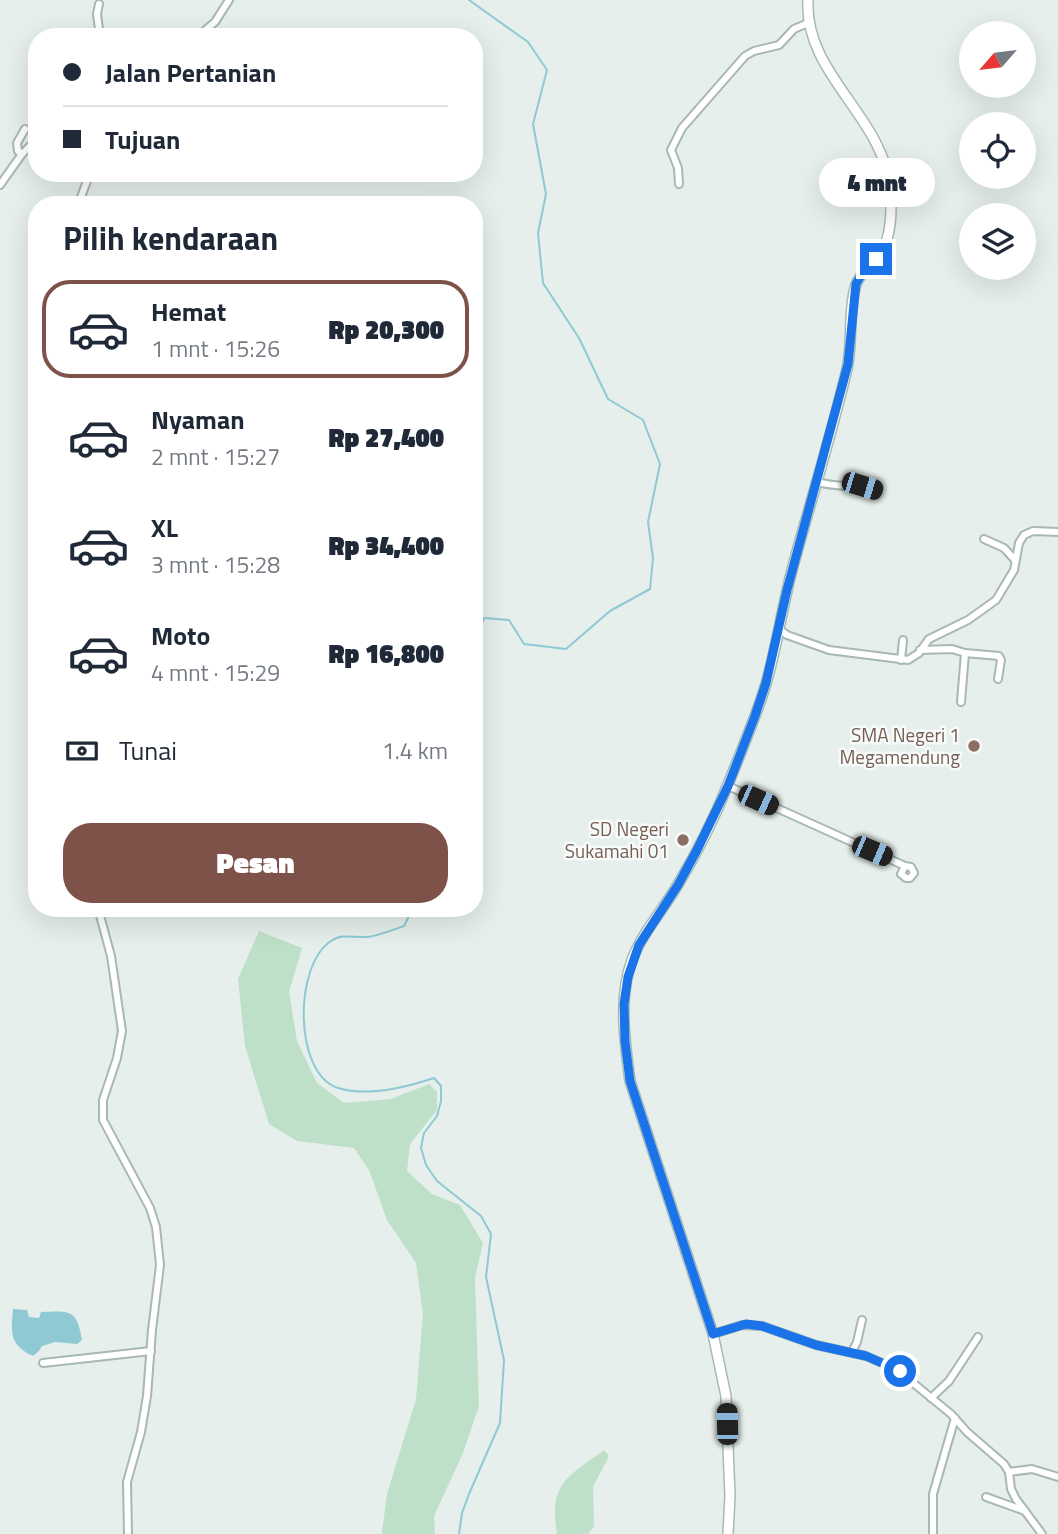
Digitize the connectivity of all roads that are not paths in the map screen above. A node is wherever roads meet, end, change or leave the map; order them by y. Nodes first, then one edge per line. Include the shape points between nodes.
1 (229, 0) edge
2 (808, 0) edge
3 (99, 4) dead end
4 (808, 23) junction
5 (99, 28) edge
6 (208, 28) edge
7 (25, 129) dead end
8 (28, 148) edge
9 (22, 154) junction
10 (679, 184) dead end
11 (0, 185) edge
12 (817, 482) junction
13 (876, 490) dead end
14 (1058, 532) edge
15 (984, 539) dead end
16 (1015, 560) junction
17 (779, 629) junction
18 (903, 640) dead end
19 (920, 650) junction
20 (965, 653) junction
21 (901, 660) junction
22 (998, 679) dead end
23 (961, 702) dead end
24 (728, 786) junction
25 (905, 866) dead end
26 (100, 917) edge
27 (862, 1320) dead end
28 (713, 1334) junction
29 (978, 1337) dead end
30 (151, 1351) junction
31 (852, 1352) junction
32 (43, 1363) dead end
33 (931, 1398) junction
34 (955, 1418) junction
35 (1009, 1472) junction
36 (1058, 1477) edge
37 (986, 1497) dead end
38 (1026, 1512) junction
39 (128, 1534) edge
40 (729, 1534) edge
41 (933, 1534) edge
42 (1042, 1534) edge

1 - 6 street
2 - 4 street
3 - 5 street
4 - 10 street via 794,29 779,45 745,56 682,128 671,150
4 - 12 street via 826,68 880,150 891,205 882,253 856,284 848,364
7 - 9 street via 16,142
8 - 9 street
9 - 11 street
12 - 13 street
12 - 17 street
14 - 16 street via 1026,534 1018,542
15 - 16 street via 1004,548
16 - 19 street via 996,600 929,639
17 - 21 street via 816,646
17 - 24 street via 759,705
18 - 21 street
19 - 20 street
19 - 21 street
20 - 22 street via 999,656
20 - 23 street
24 - 25 street
24 - 28 street via 678,885 631,961 624,1004 630,1081
26 - 30 street via 122,1031 103,1100 103,1120 150,1208 158,1240 160,1265
27 - 31 street
28 - 31 street via 753,1325
28 - 40 street via 726,1396
29 - 33 street via 944,1388
30 - 32 street
30 - 39 street via 141,1432 127,1482
31 - 33 street via 896,1368
33 - 34 street
34 - 35 street
34 - 41 street via 933,1494
35 - 36 street via 1027,1469
35 - 38 street via 1012,1492
37 - 38 street
38 - 42 street

